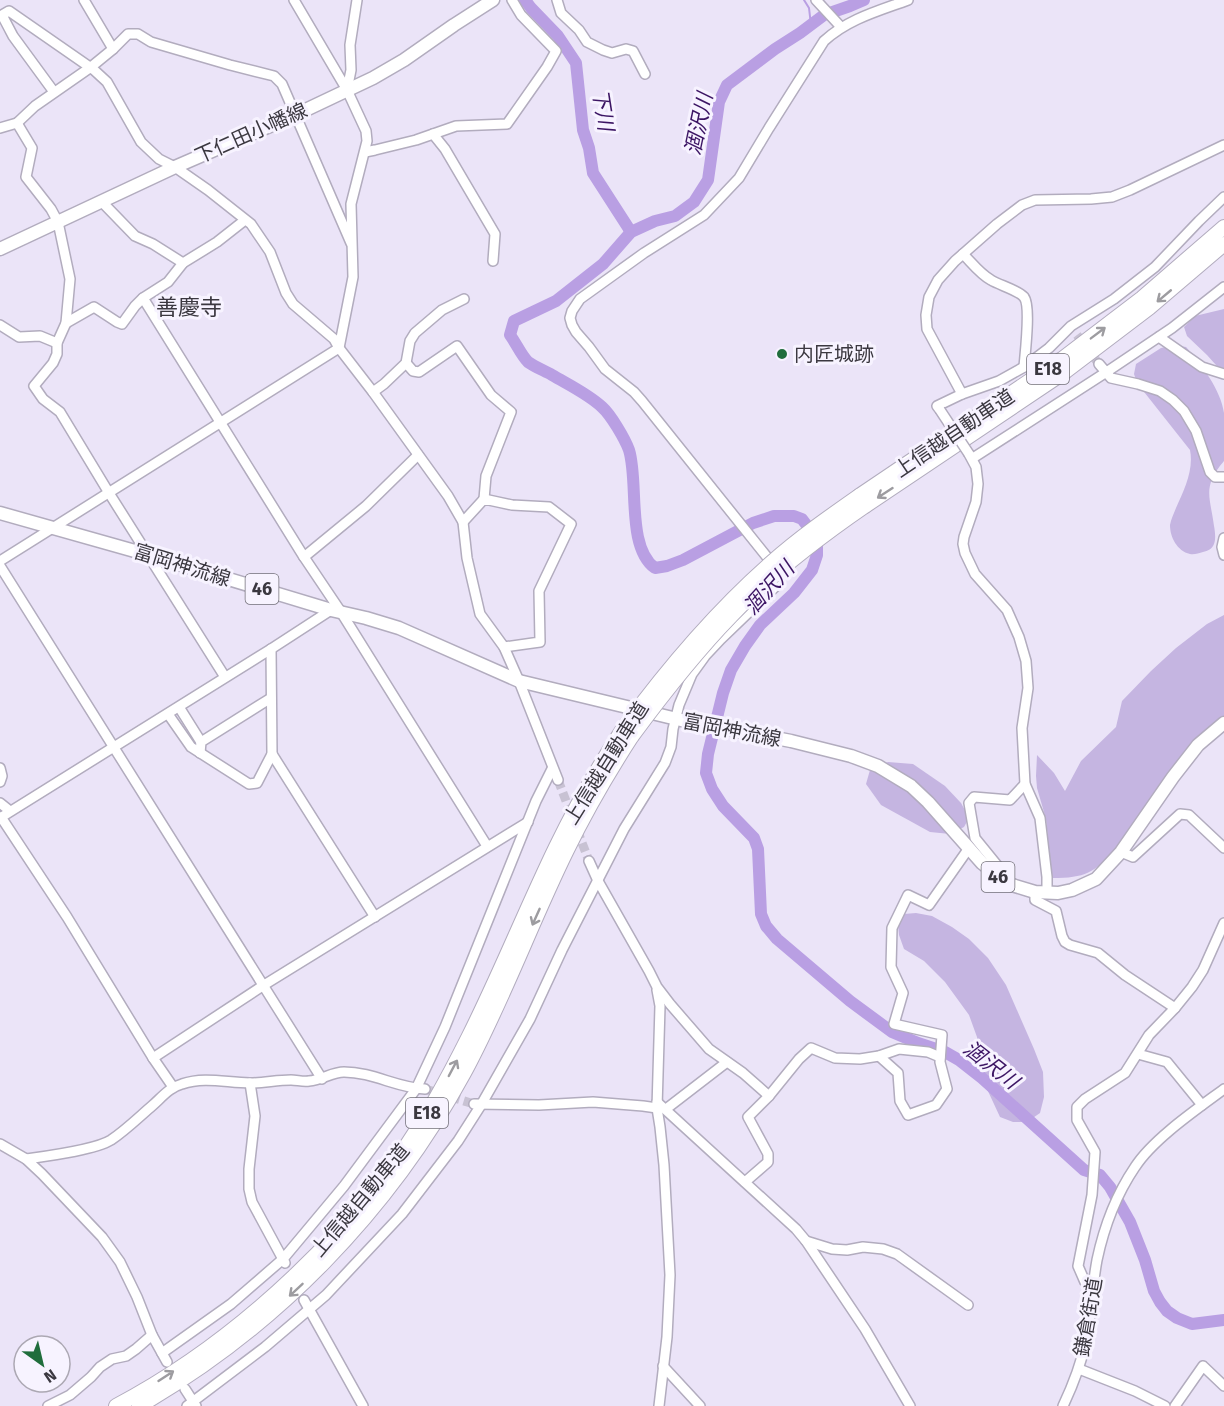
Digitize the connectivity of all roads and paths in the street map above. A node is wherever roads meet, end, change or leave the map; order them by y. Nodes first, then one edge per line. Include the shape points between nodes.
1 (84, 0) edge
2 (294, 0) edge
3 (357, 0) edge
4 (512, 0) edge
5 (556, 0) edge
6 (816, 0) edge
7 (908, 0) edge
8 (490, 1) edge
9 (840, 25) junction
10 (113, 49) junction
11 (91, 67) junction
12 (645, 74) dead end
13 (347, 90) junction
14 (54, 92) junction
15 (295, 115) junction
16 (17, 123) junction
17 (0, 128) edge
18 (433, 134) junction
19 (1224, 145) edge
20 (365, 152) junction
21 (175, 167) junction
22 (1224, 197) edge
23 (102, 202) junction
24 (245, 220) junction
25 (58, 222) junction
26 (1224, 227) edge
27 (1224, 245) edge
28 (353, 248) junction
29 (0, 249) edge
30 (963, 254) junction
31 (493, 261) dead end
32 (183, 263) junction
33 (1224, 287) edge
34 (143, 298) junction
35 (464, 299) dead end
36 (66, 323) junction
37 (0, 325) edge
38 (1071, 326) junction
39 (1077, 335) tunnel mouth
40 (1159, 337) junction
41 (57, 343) junction
42 (339, 348) junction
43 (406, 363) junction
44 (1099, 364) tunnel mouth
45 (1024, 367) junction
46 (1106, 373) junction
47 (1224, 374) edge
48 (373, 392) junction
49 (962, 394) junction
50 (221, 422) junction
51 (418, 455) junction
52 (971, 456) junction
53 (1224, 477) edge
54 (109, 494) junction
55 (484, 499) junction
56 (862, 501) junction
57 (0, 513) edge
58 (464, 522) junction
59 (52, 527) junction
60 (1224, 538) edge
61 (149, 555) junction
62 (1224, 555) edge
63 (304, 557) junction
64 (0, 561) edge
65 (0, 566) edge
66 (336, 611) junction
67 (504, 647) junction
68 (271, 649) junction
69 (225, 677) junction
70 (519, 681) junction
71 (271, 698) junction
72 (179, 707) junction
73 (168, 714) junction
74 (678, 719) junction
75 (1224, 723) edge
76 (628, 733) junction
77 (201, 742) junction
78 (114, 747) junction
79 (200, 753) junction
80 (272, 754) junction
81 (0, 768) edge
82 (552, 769) junction
83 (558, 780) tunnel mouth
84 (0, 782) edge
85 (1025, 784) junction
86 (0, 803) edge
87 (10, 811) junction
88 (1, 817) edge
89 (528, 822) junction
90 (487, 846) junction
91 (969, 848) junction
92 (1224, 848) edge
93 (1121, 852) junction
94 (589, 861) tunnel mouth
95 (998, 876) junction
96 (598, 881) junction
97 (1041, 892) junction
98 (375, 917) junction
99 (1224, 923) edge
100 (264, 985) junction
101 (657, 987) junction
102 (1175, 1008) junction
103 (1138, 1054) junction
104 (879, 1056) junction
105 (940, 1057) junction
106 (153, 1058) junction
107 (727, 1062) junction
108 (322, 1079) junction
109 (250, 1083) junction
110 (173, 1087) junction
111 (420, 1089) junction
112 (1224, 1089) edge
113 (769, 1096) junction
114 (477, 1105) junction
115 (1202, 1105) junction
116 (660, 1106) junction
117 (0, 1144) edge
118 (26, 1160) junction
119 (745, 1182) junction
120 (806, 1240) junction
121 (284, 1261) junction
122 (1093, 1288) junction
123 (304, 1300) dead end
124 (968, 1305) dead end
125 (310, 1310) junction
126 (152, 1335) junction
127 (162, 1353) junction
128 (167, 1362) dead end
129 (663, 1366) junction
130 (1079, 1369) junction
131 (1224, 1386) edge
132 (184, 1389) dead end
133 (192, 1405) edge
134 (48, 1406) edge
135 (116, 1406) edge
136 (139, 1406) edge
137 (363, 1406) edge
138 (659, 1406) edge
139 (700, 1406) edge
140 (910, 1406) edge
141 (1063, 1406) edge
142 (1164, 1406) edge
143 (1174, 1406) edge

1 - 10 street
2 - 13 street
3 - 13 street
4 - 18 street via 556,51 547,67 507,124 456,126
5 - 12 street via 561,13 587,42 612,53 633,51
6 - 9 street
7 - 9 street
8 - 13 main road, 下仁田小幡線 via 396,65
9 - 74 street via 825,41 739,178 704,215 580,299 570,318 605,369 642,401 779,572 775,587 721,639 692,674 679,705
10 - 11 street
10 - 15 street via 128,34 138,34 151,42 274,76 282,84
11 - 14 street
11 - 14 street via 9,11 2,15
11 - 21 street via 106,82 141,142 159,159
13 - 15 main road, 下仁田小幡線
13 - 20 street via 366,131
14 - 16 street
15 - 21 main road, 下仁田小幡線
15 - 28 street
16 - 17 street
16 - 25 street via 32,148 26,177
18 - 20 street
18 - 31 street via 495,234
19 - 30 street via 1113,196 1035,200 1022,205
20 - 28 street via 351,204
21 - 23 main road, 下仁田小幡線
21 - 24 street
22 - 38 street via 1155,267
23 - 25 main road, 下仁田小幡線
23 - 32 street via 135,236
24 - 32 street
24 - 42 street via 270,252 293,304 334,339
25 - 29 main road, 下仁田小幡線
25 - 36 street via 70,279
56 -> 26 highway, 上信越自動車道 / E18 via 1070,353 1142,298
27 -> 56 highway, 上信越自動車道 / E18 via 1111,339 1066,371
28 - 42 street via 353,277
30 - 45 street via 990,280 1023,296 1027,315
30 - 49 street via 938,280 926,315 927,329
32 - 34 street via 168,282
33 - 40 street
34 - 36 street via 122,324 94,307
34 - 50 street
35 - 43 street via 442,310 415,333
36 - 41 street
37 - 41 street via 19,337 40,336
38 - 39 street
38 - 45 street
40 - 46 street
40 - 47 street via 1202,367
41 - 54 street via 53,363 34,386 60,412
42 - 48 street
42 - 50 street
43 - 48 street
43 - 55 street via 419,372 457,346 491,395 511,412 486,476
44 - 46 street
45 - 49 street
46 - 52 street
46 - 53 street via 1111,378 1160,391 1173,400 1196,431 1210,472 1215,477
48 - 51 street
49 - 52 street, bridge via 937,406
50 - 54 street
50 - 63 street
51 - 58 street
51 - 63 street via 366,506
52 - 85 street via 978,484 963,544 975,574 1007,610 1026,661 1028,688 1022,728
54 - 59 street
54 - 61 street
55 - 58 street
55 - 67 street via 549,507 571,524 539,591 540,642
56 - 76 highway, 上信越自動車道 / E18, bridge via 799,540 750,582 659,681
57 - 59 main road, 富岡神流線 / 46
58 - 67 street via 467,558 480,614
59 - 61 main road, 富岡神流線 / 46
59 - 64 street
60 - 62 street
61 - 66 main road, 富岡神流線 / 46
61 - 69 street
63 - 66 street
65 - 78 street
66 - 68 street
66 - 70 main road, 富岡神流線 / 46 via 407,631
66 - 90 street
67 - 70 street
68 - 69 street
68 - 71 street
69 - 72 street
70 - 74 main road, 富岡神流線 / 46
70 - 82 street
71 - 77 street
71 - 80 street
72 - 73 street
72 - 77 street
73 - 78 street
73 - 79 street via 191,747
74 - 91 main road, 富岡神流線 / 46 via 791,741 878,766 911,786
74 - 96 street via 665,763 624,829
75 - 93 main road, 富岡神流線 / 46 via 1198,745
135 -> 76 highway, 上信越自動車道 / E18 via 180,1368 278,1292 336,1233 395,1161 452,1070 587,787
76 -> 136 highway, 上信越自動車道 / E18 via 571,841 464,1072 406,1165 362,1221 290,1296 239,1340
77 - 79 street
78 - 87 street
78 - 100 street
79 - 80 street via 249,784 257,783
80 - 98 street
81 - 84 street
82 - 83 street
82 - 89 street
85 - 95 street via 1010,800 974,797 969,803 975,838 1001,870
85 - 97 street via 1040,818 1047,877
86 - 87 street
87 - 88 street
88 - 106 street
89 - 90 street
89 - 111 street
90 - 98 street
91 - 95 main road, 富岡神流線 / 46
91 - 105 street via 929,905 908,894 892,928 891,967 903,993 894,1024 942,1035
92 - 93 street via 1189,815 1180,814 1133,857
93 - 97 main road, 富岡神流線 / 46 via 1096,879 1065,891
94 - 96 street
95 - 97 main road, 富岡神流線 / 46 via 1012,885
96 - 101 street
96 - 114 street via 530,1019
97 - 102 street via 1035,900 1056,911 1065,942 1098,953
98 - 100 street
99 - 102 street via 1203,970
100 - 106 street
100 - 108 street
101 - 107 street via 701,1041
101 - 116 street
102 - 103 street via 1149,1035
103 - 115 street via 1167,1062
103 - 122 street via 1125,1074 1077,1107 1077,1120 1095,1152 1092,1195 1078,1266 1085,1282
104 - 105 street via 899,1049
104 - 105 street via 898,1073 900,1101 908,1115 936,1105 946,1089
104 - 113 street via 835,1058 811,1048
106 - 110 street
107 - 113 street
107 - 116 street
108 - 109 street
108 - 111 street via 344,1072
109 - 110 street via 209,1080
109 - 121 street via 255,1116 249,1189
110 - 118 street via 108,1142
111 - 121 street
112 - 115 street
113 - 119 street via 748,1117 768,1154 768,1162
114 - 116 street via 593,1102
114 - 125 street via 458,1141 402,1214
115 - 122 street, 鎌倉街道 via 1135,1166 1106,1226
116 - 119 street
116 - 129 street via 670,1275
117 - 118 street
118 - 126 street via 102,1237 120,1262
119 - 120 street
120 - 124 street via 832,1250 863,1247 897,1254
120 - 140 street
121 - 127 street
122 - 130 street, 鎌倉街道
123 - 125 street
125 - 133 street
125 - 137 street
126 - 127 street
126 - 134 street via 126,1356 100,1367 70,1395
127 - 128 street
129 - 138 street
129 - 139 street
130 - 141 street, 鎌倉街道
130 - 142 street
131 - 143 street via 1203,1366
132 - 133 street

